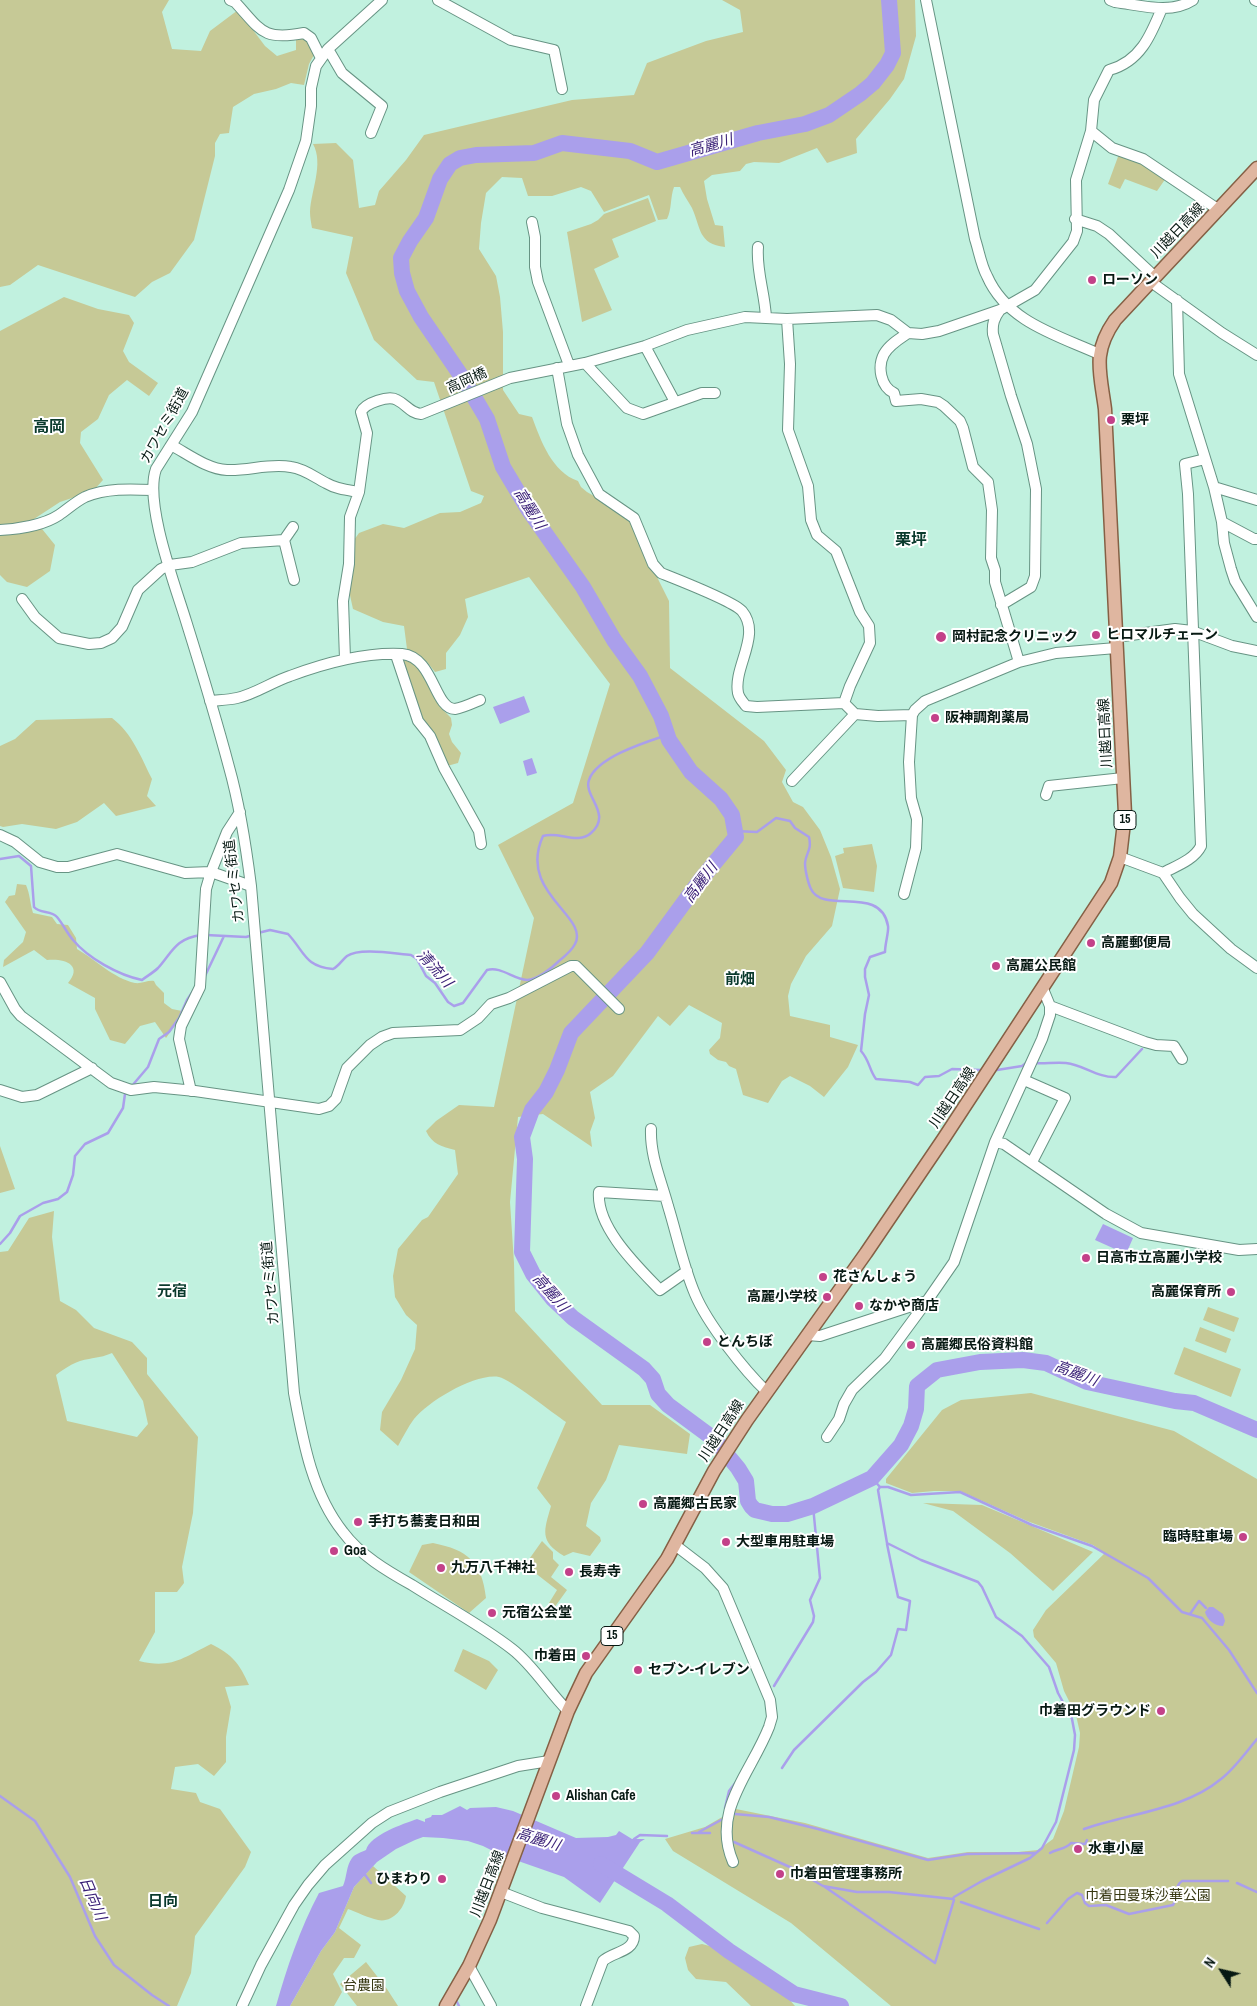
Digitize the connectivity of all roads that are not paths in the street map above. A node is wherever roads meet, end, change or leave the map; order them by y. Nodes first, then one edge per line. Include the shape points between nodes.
1 (230, 0) edge
2 (382, 0) edge
3 (438, 0) edge
4 (926, 0) edge
5 (1110, 0) edge
6 (1193, 0) edge
7 (1162, 8) junction
8 (328, 49) junction
9 (321, 58) junction
10 (562, 89) dead end
11 (1090, 132) junction
12 (371, 133) dead end
13 (1257, 168) edge
14 (1219, 210) junction
15 (1075, 219) junction
16 (532, 222) dead end
17 (758, 247) dead end
18 (1153, 280) junction
19 (1177, 300) junction
20 (1004, 308) junction
21 (766, 318) junction
22 (787, 320) junction
23 (908, 333) junction
24 (645, 346) junction
25 (1099, 354) junction
26 (1257, 356) edge
27 (584, 363) junction
28 (569, 365) junction
29 (557, 368) junction
30 (715, 393) dead end
31 (674, 402) junction
32 (172, 445) junction
33 (1205, 459) junction
34 (1214, 487) junction
35 (153, 490) junction
36 (359, 492) junction
37 (1257, 500) edge
38 (1222, 522) junction
39 (293, 527) dead end
40 (0, 530) edge
41 (1257, 539) edge
42 (284, 540) junction
43 (170, 565) junction
44 (294, 580) dead end
45 (22, 599) dead end
46 (1001, 605) junction
47 (1257, 617) edge
48 (1192, 631) junction
49 (1116, 642) junction
50 (1256, 648) edge
51 (396, 655) junction
52 (344, 659) junction
53 (1019, 662) junction
54 (480, 700) dead end
55 (210, 701) junction
56 (844, 703) junction
57 (854, 714) junction
58 (912, 715) junction
59 (1123, 778) junction
60 (792, 781) dead end
61 (1046, 795) dead end
62 (240, 812) junction
63 (0, 835) edge
64 (481, 844) dead end
65 (1120, 857) junction
66 (211, 872) junction
67 (1163, 873) junction
68 (251, 886) junction
69 (904, 894) dead end
70 (1257, 968) edge
71 (0, 982) edge
72 (1044, 988) junction
73 (1050, 1006) junction
74 (619, 1009) dead end
75 (1182, 1059) dead end
76 (92, 1068) junction
77 (1024, 1080) junction
78 (0, 1090) edge
79 (191, 1091) junction
80 (270, 1102) junction
81 (651, 1129) dead end
82 (995, 1142) junction
83 (1032, 1162) junction
84 (665, 1196) junction
85 (1257, 1249) edge
86 (688, 1271) junction
87 (927, 1301) junction
88 (807, 1335) junction
89 (767, 1392) junction
90 (827, 1437) dead end
91 (676, 1546) junction
92 (568, 1711) junction
93 (549, 1761) junction
94 (733, 1862) dead end
95 (501, 1892) junction
96 (469, 1966) junction
97 (242, 2006) edge
98 (446, 2006) edge
99 (491, 2006) edge
100 (586, 2006) edge

1 - 9 street via 253,24 272,36 304,33 311,38
2 - 8 street, カワセミ街道
3 - 10 street via 511,40 554,50
4 - 20 street via 975,239 987,276
5 - 7 street
6 - 7 street via 1177,8
7 - 11 street via 1146,43 1122,67 1109,70 1094,100
8 - 9 street, カワセミ街道
8 - 12 street via 342,73 382,106
9 - 32 street, カワセミ街道 via 313,77 306,141 276,224 188,419
11 - 14 street via 1112,148 1143,159
11 - 15 street via 1076,180
13 - 14 main road, 川越日高線 / 15
14 - 18 main road, 川越日高線 / 15
15 - 18 street via 1109,234
15 - 20 street via 1077,231 1073,242 1057,264 1035,290
16 - 28 street via 538,282
17 - 21 street via 757,266 766,300
18 - 19 street
18 - 25 main road, 川越日高線 / 15 via 1115,320 1102,341
19 - 26 street
19 - 33 street via 1179,374
20 - 23 street via 939,331
20 - 25 street via 1058,338
20 - 46 street via 995,317 993,334 1027,444 1036,489 1035,576 1031,587
21 - 22 street, 高岡橋
21 - 24 street, 高岡橋 via 745,316 700,326
22 - 23 street, 高岡橋 via 877,315 891,320
22 - 56 street via 790,364 788,430 808,486 813,529 836,551 860,612 870,626 870,643
23 - 46 street via 884,355 882,376 896,401 938,402 960,421 973,467 988,482 992,510 991,558
24 - 27 street, 高岡橋
24 - 31 street
25 - 49 main road, 川越日高線 / 15 via 1105,408
27 - 28 street, 高岡橋
27 - 31 street via 627,408 636,412 643,414
28 - 29 street, 高岡橋
29 - 36 street, 高岡橋 via 499,381 421,414 391,398 367,405 361,412 367,433
29 - 56 street via 567,424 578,455 599,494 634,518 653,564 661,573 729,603 745,616 749,627 738,694 746,706
30 - 31 street via 702,393
32 - 35 street, カワセミ街道 via 156,470
32 - 36 street via 217,469 291,466 326,484
33 - 34 street
33 - 48 street via 1185,464
34 - 37 street
34 - 38 street
35 - 40 street via 98,493 48,520
35 - 43 street, カワセミ街道 via 157,519
36 - 52 street via 350,518 349,564 343,601
38 - 41 street
38 - 47 street via 1224,543 1235,581
39 - 42 street
42 - 43 street via 241,543 192,562
42 - 44 street
43 - 45 street via 138,590 122,627 112,638 101,643 59,638
43 - 55 street, カワセミ街道
46 - 53 street
48 - 49 street via 1175,629
48 - 50 street via 1232,646
48 - 67 street via 1201,846 1191,858
49 - 53 street
49 - 59 main road, 川越日高線 / 15
51 - 52 street
51 - 54 street via 414,658 424,666 443,702 449,707 456,709
51 - 64 street via 418,720 430,736 479,830
52 - 55 street via 289,676 237,698
53 - 58 street via 925,702
55 - 62 street, カワセミ街道
56 - 57 street
57 - 58 street
57 - 60 street
58 - 69 street via 909,762 911,798 917,819 916,848
59 - 61 street via 1048,786
59 - 65 main road, 川越日高線 / 15 via 1125,814
62 - 66 street via 227,832
62 - 68 street, カワセミ街道
63 - 66 street via 15,842 40,862 57,868 117,854 185,873
65 - 67 street
65 - 72 main road, 川越日高線 / 15 via 1110,884
66 - 68 street
66 - 79 street via 206,888 200,987 181,1026 179,1039
67 - 70 street via 1193,914
68 - 80 street, カワセミ街道
71 - 76 street via 21,1016
72 - 73 street
72 - 88 main road, 川越日高線 / 15
73 - 75 street via 1151,1043 1174,1046
73 - 77 street via 1042,1039
74 - 80 street via 576,966 571,966 491,1004 460,1030 394,1033 382,1037 347,1068 336,1099 325,1108
76 - 78 street via 37,1095 22,1097
76 - 79 street via 111,1083 131,1090 154,1087
77 - 82 street
77 - 83 street via 1065,1098
79 - 80 street
80 - 92 street, カワセミ街道 via 294,1393 301,1434 321,1494 334,1520 356,1546 389,1572 510,1648
81 - 84 street via 650,1144
82 - 83 street via 1004,1144
82 - 87 street via 954,1262
83 - 85 street via 1106,1214 1141,1234 1239,1250
84 - 86 street
84 - 86 street via 600,1192 598,1202 616,1242 660,1290
86 - 89 street via 694,1292 708,1318
87 - 88 street via 820,1336
87 - 90 street via 885,1358 852,1390
88 - 89 main road, 川越日高線 / 15
89 - 91 main road, 川越日高線 / 15 via 714,1471
91 - 92 main road, 川越日高線 / 15 via 593,1661
91 - 94 street via 723,1588 770,1700 772,1717 769,1727 728,1812 725,1832
92 - 93 main road, 川越日高線 / 15
93 - 95 main road, 川越日高線 / 15
93 - 97 street via 518,1766 440,1792 389,1812 372,1823 308,1884 260,1965
95 - 96 main road, 川越日高線 / 15
95 - 100 street via 542,1908 629,1931 634,1936 630,1947 602,1961
96 - 98 main road, 川越日高線 / 15
96 - 99 street

